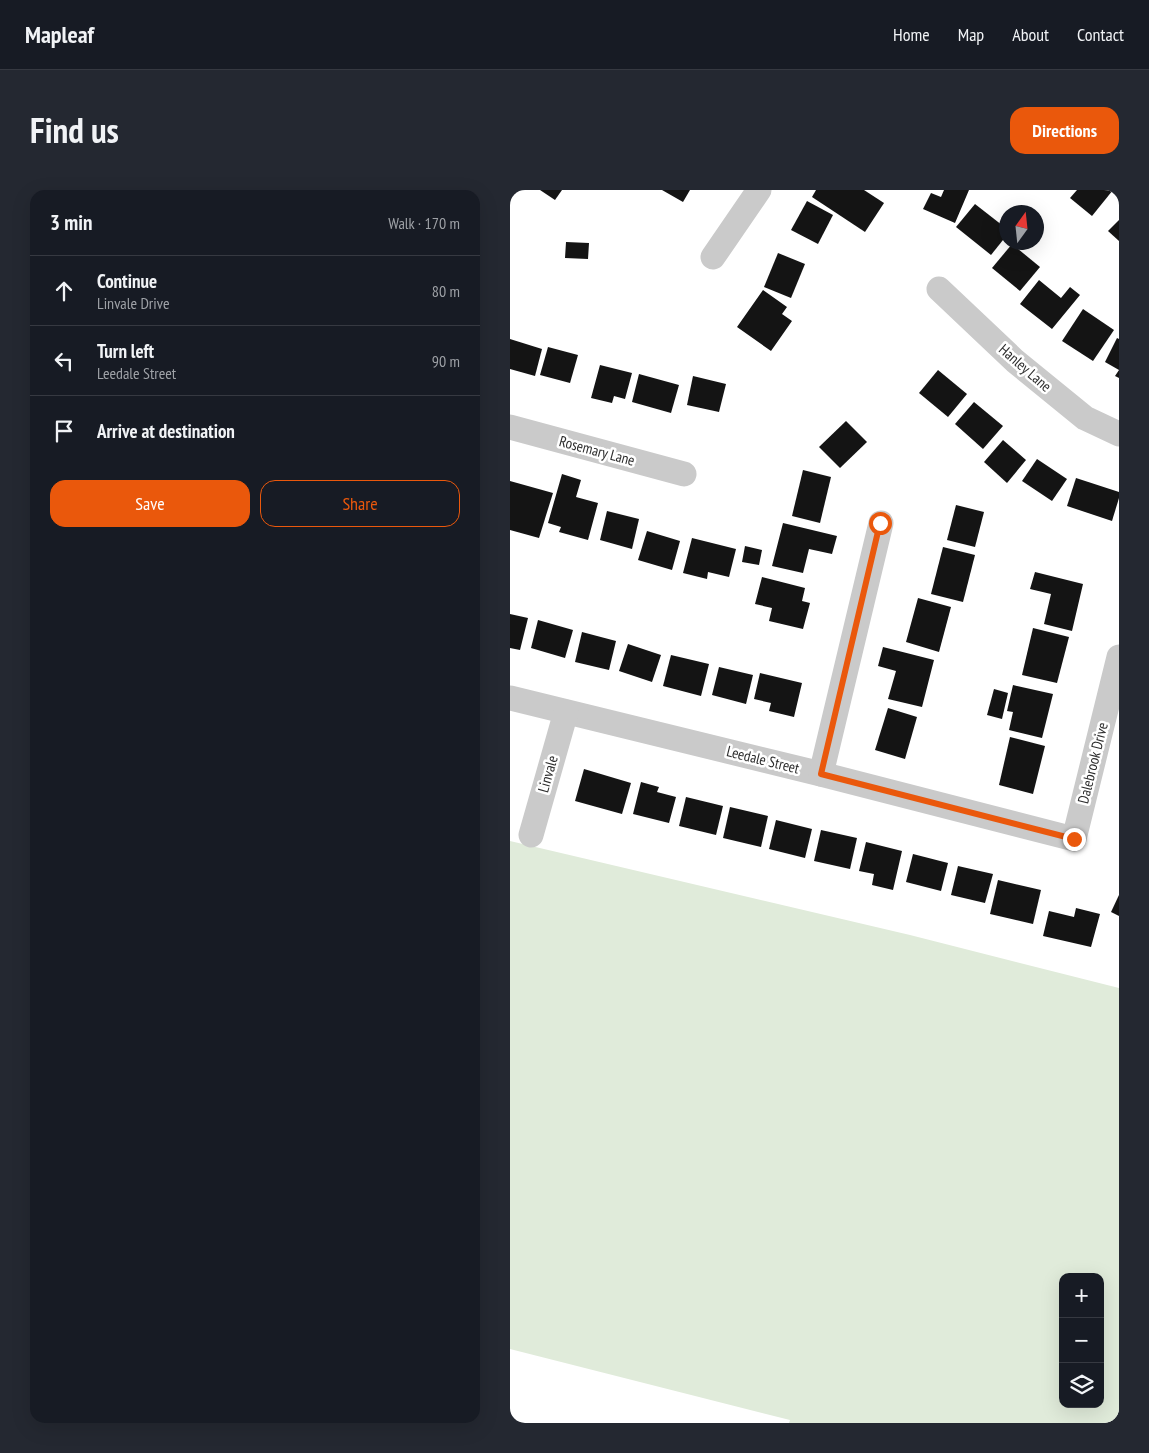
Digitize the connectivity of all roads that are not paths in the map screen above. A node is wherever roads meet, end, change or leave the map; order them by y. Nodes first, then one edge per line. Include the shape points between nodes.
1 (759, 190) edge
2 (713, 257) dead end
3 (939, 289) dead end
4 (510, 427) edge
5 (1119, 434) edge
6 (684, 474) dead end
7 (880, 523) dead end
8 (1119, 657) edge
9 (510, 698) edge
10 (566, 712) junction
11 (821, 774) junction
12 (531, 836) dead end
13 (1074, 839) joint

1 - 2 street
3 - 5 street, Hanley Lane via 1015,361 1085,418
4 - 6 street, Rosemary Lane
7 - 11 street
8 - 13 street, Dalebrook Drive
9 - 10 street, Leedale Street
10 - 11 street, Leedale Street
10 - 12 street, Linvale
11 - 13 street, Leedale Street

